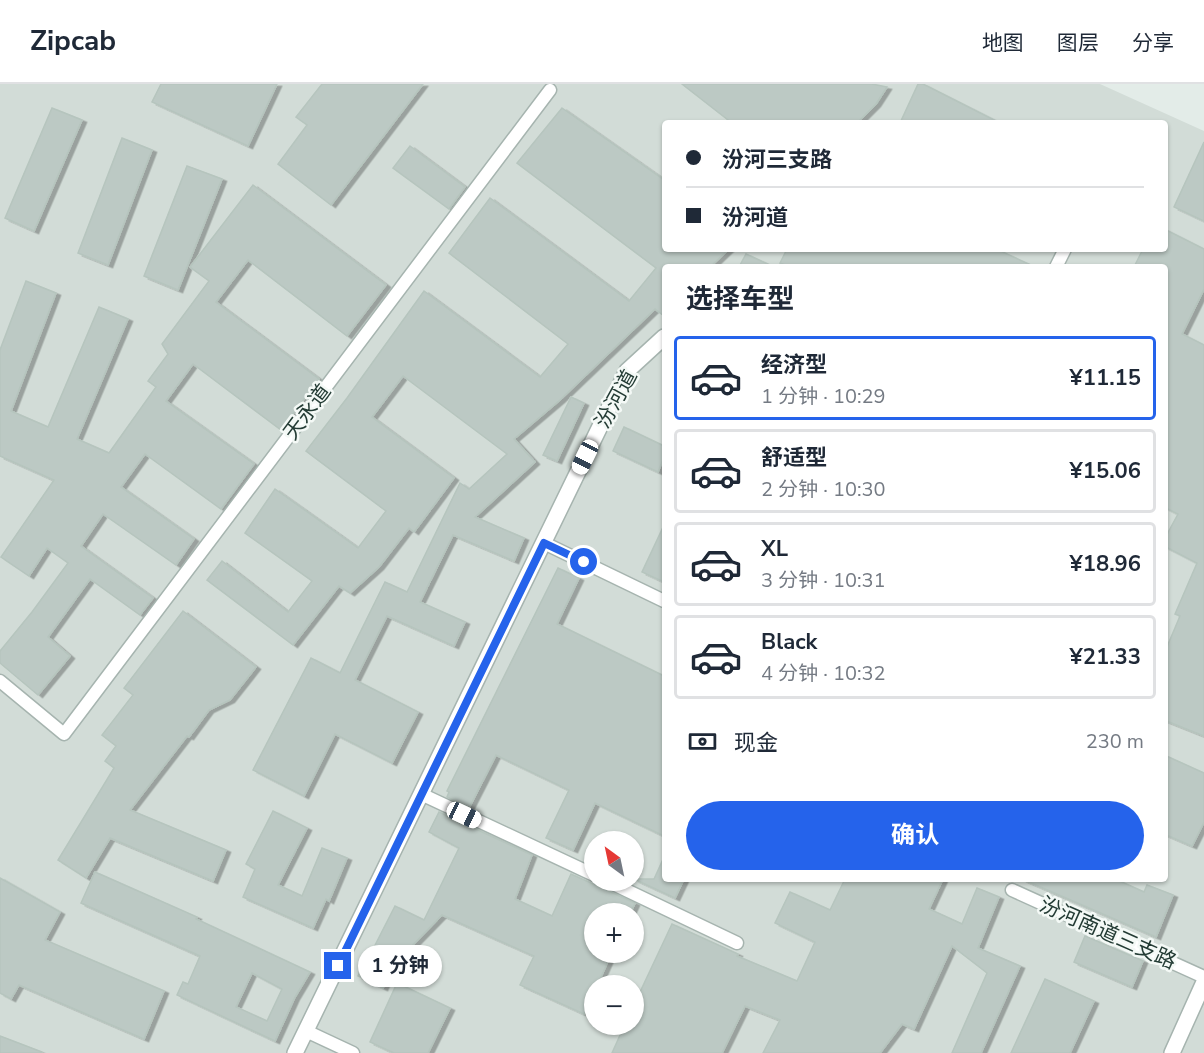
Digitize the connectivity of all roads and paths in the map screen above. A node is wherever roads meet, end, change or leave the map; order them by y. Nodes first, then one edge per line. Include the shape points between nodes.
1 (550, 90) dead end
2 (662, 339) edge
3 (544, 543) junction
4 (662, 600) edge
5 (0, 681) edge
6 (421, 794) junction
7 (584, 870) edge
8 (1012, 890) dead end
9 (628, 891) edge
10 (737, 943) dead end
11 (1204, 977) edge
12 (1204, 982) edge
13 (306, 1030) junction
14 (295, 1053) edge
15 (353, 1053) edge
16 (1172, 1053) edge

1 - 5 street, 天永道 via 64,734
2 - 3 street, 汾河道 via 627,371
3 - 4 street
3 - 6 street, 汾河道
6 - 7 street
6 - 13 street, 汾河道
8 - 11 street, 汾河南道三支路
9 - 10 street
12 - 16 street
13 - 14 street, 汾河道
13 - 15 street

